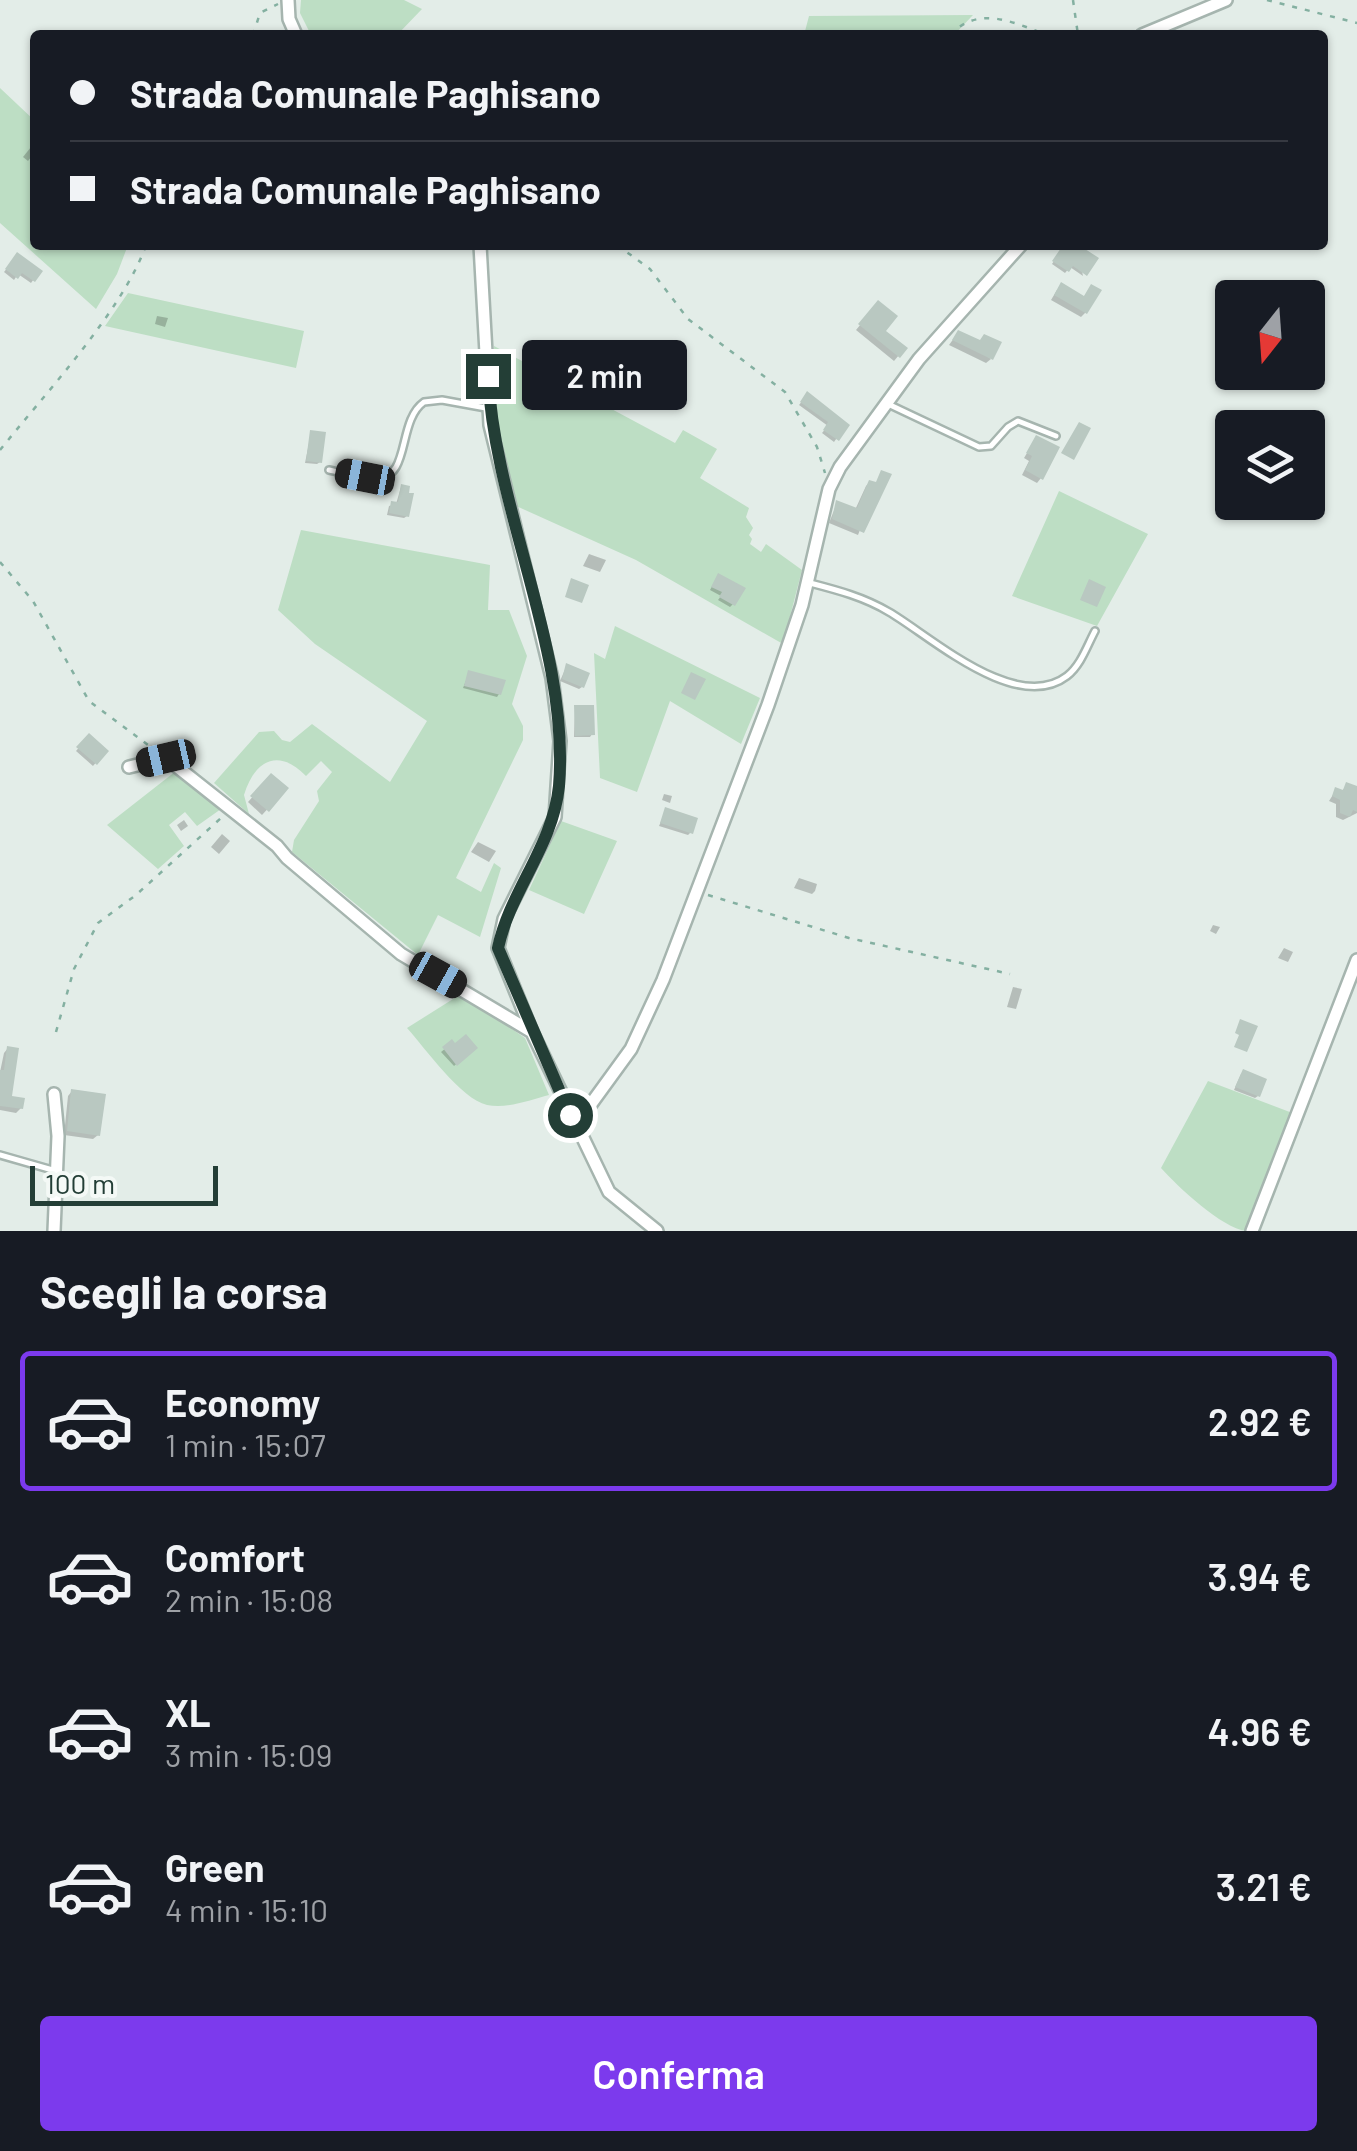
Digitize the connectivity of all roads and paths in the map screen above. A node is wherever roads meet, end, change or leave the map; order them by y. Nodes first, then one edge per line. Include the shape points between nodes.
1 (1074, 0) edge
2 (1226, 0) edge
3 (1267, 0) edge
4 (280, 2) edge
5 (1357, 23) edge
6 (255, 30) edge
7 (294, 30) edge
8 (955, 30) edge
9 (1032, 30) edge
10 (1077, 30) edge
11 (1154, 30) edge
12 (144, 250) edge
13 (480, 250) edge
14 (624, 250) edge
15 (1017, 250) edge
16 (885, 402) junction
17 (489, 408) junction
18 (1056, 436) dead end
19 (0, 450) edge
20 (329, 470) dead end
21 (829, 489) junction
22 (0, 562) edge
23 (807, 582) junction
24 (1094, 630) dead end
25 (166, 758) junction
26 (129, 767) dead end
27 (228, 809) junction
28 (697, 892) junction
29 (1357, 960) edge
30 (1010, 974) dead end
31 (56, 1032) dead end
32 (532, 1032) junction
33 (54, 1094) dead end
34 (575, 1126) junction
35 (0, 1155) edge
36 (56, 1171) junction
37 (54, 1231) edge
38 (657, 1231) edge
39 (1252, 1231) edge

1 - 10 path
2 - 11 street
3 - 5 path
4 - 6 path via 260,13
4 - 7 street
8 - 9 path via 963,22 993,18
12 - 19 path via 94,331
13 - 17 street
14 - 21 path via 650,269 688,319 785,392 817,446
15 - 16 street
16 - 18 lane via 979,447 992,446 1018,421
16 - 21 street
17 - 20 lane via 424,402 409,417 398,466 388,477
17 - 32 street via 552,678 560,741 555,817 504,919 498,948
21 - 23 street
22 - 25 path via 33,601 89,701
23 - 24 lane via 864,599 968,666 1017,683 1066,677
23 - 28 street
25 - 26 street
25 - 27 street
27 - 31 path via 98,923 74,970
27 - 32 street via 400,954
28 - 30 path via 849,938
28 - 34 street via 630,1050
29 - 39 street
32 - 34 street
33 - 36 street
34 - 38 street via 609,1192
35 - 36 lane
36 - 37 street

